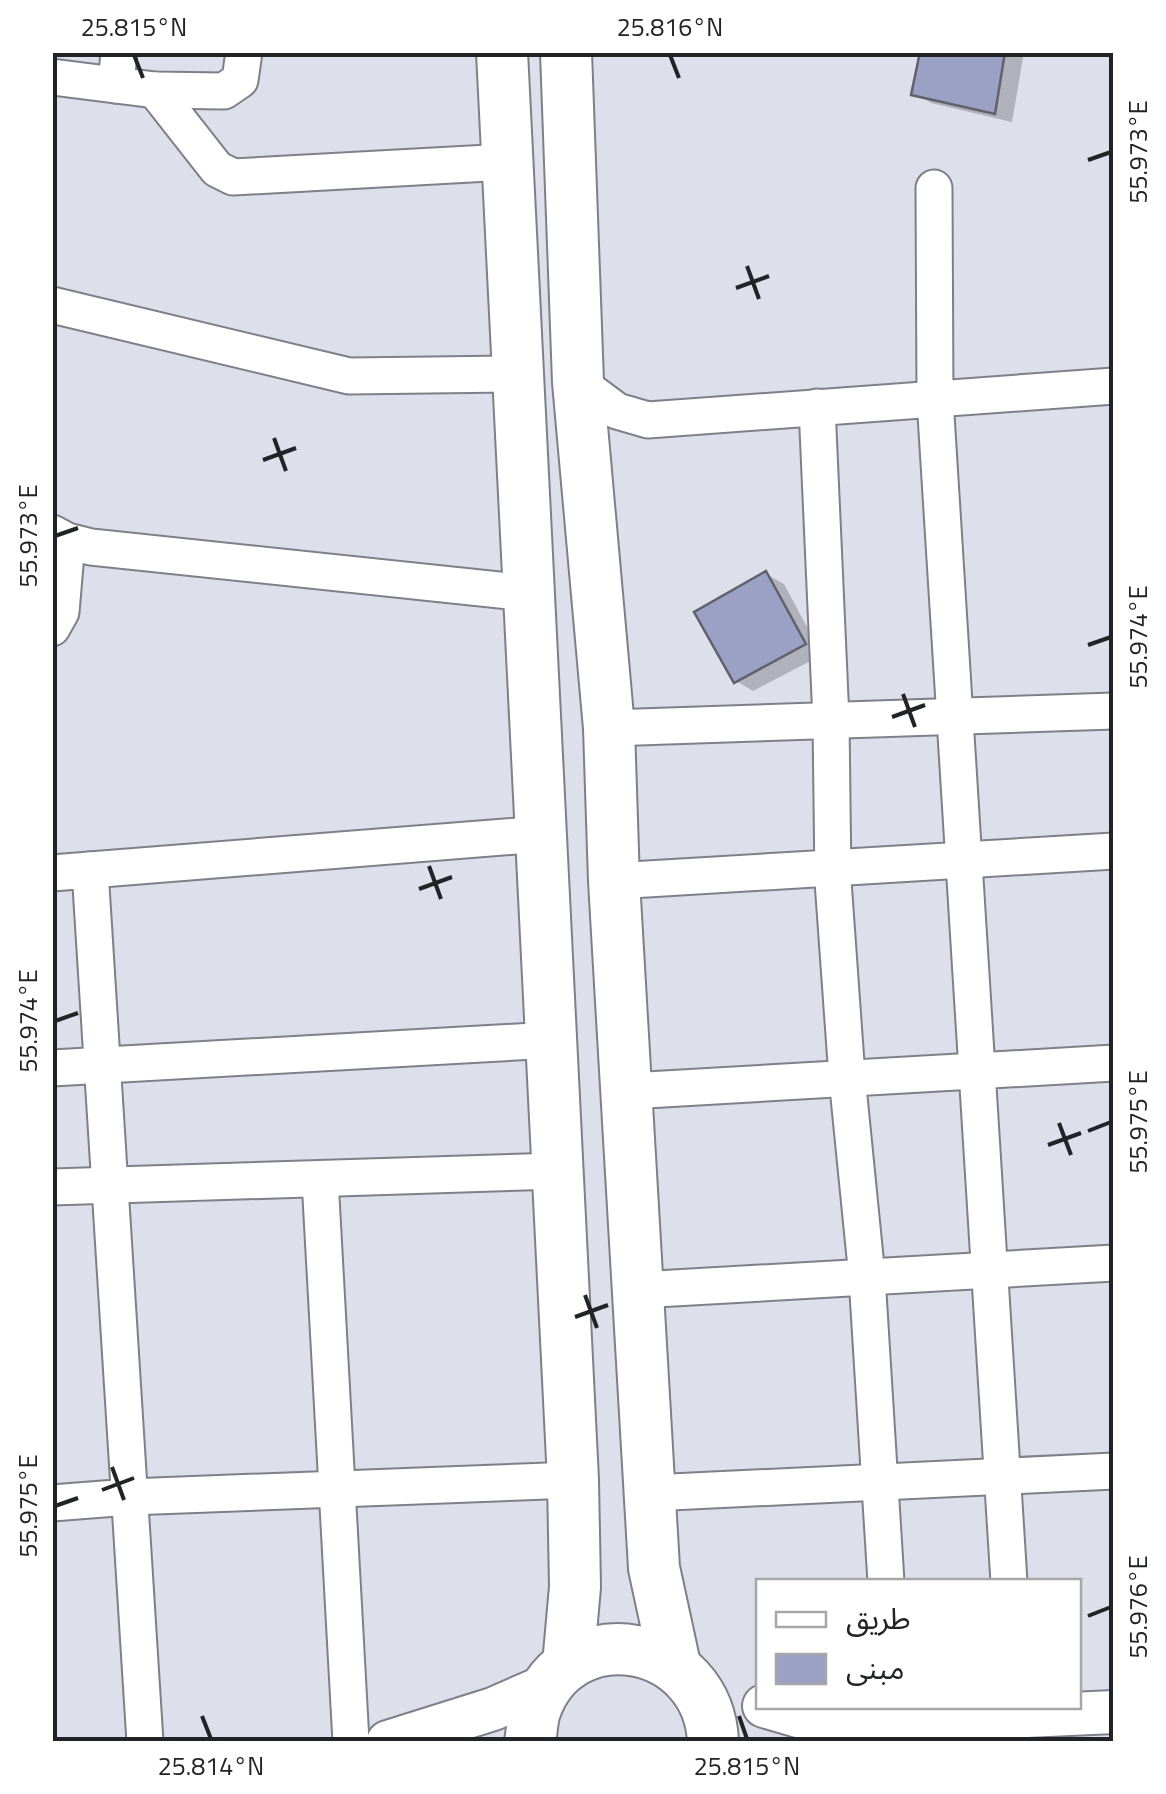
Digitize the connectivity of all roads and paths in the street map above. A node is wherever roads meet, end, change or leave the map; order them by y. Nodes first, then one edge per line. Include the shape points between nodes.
1 (244, 52) edge
2 (502, 52) edge
3 (566, 52) edge
4 (118, 69) edge
5 (52, 77) edge
6 (155, 90) junction
7 (507, 162) junction
8 (934, 188) dead end
9 (52, 305) edge
10 (517, 374) junction
11 (578, 382) junction
12 (1114, 386) edge
13 (935, 399) junction
14 (817, 407) junction
15 (648, 420) junction
16 (584, 463) junction
17 (60, 537) edge
18 (527, 593) junction
19 (52, 628) edge
20 (1114, 711) edge
21 (955, 718) junction
22 (831, 720) junction
23 (608, 728) junction
24 (542, 834) junction
25 (1114, 851) edge
26 (963, 862) junction
27 (833, 867) junction
28 (90, 870) junction
29 (52, 873) edge
30 (614, 881) junction
31 (552, 1040) junction
32 (1114, 1063) edge
33 (103, 1064) junction
34 (52, 1068) edge
35 (978, 1073) junction
36 (847, 1078) junction
37 (629, 1091) junction
38 (559, 1171) junction
39 (320, 1179) junction
40 (110, 1185) junction
41 (52, 1187) edge
42 (1114, 1263) edge
43 (990, 1272) junction
44 (867, 1276) junction
45 (638, 1290) junction
46 (1114, 1471) edge
47 (1003, 1478) junction
48 (573, 1480) junction
49 (880, 1482) junction
50 (337, 1489) junction
51 (650, 1493) junction
52 (129, 1497) junction
53 (52, 1503) edge
54 (886, 1579) edge
55 (1009, 1579) edge
56 (558, 1675) junction
57 (685, 1675) junction
58 (756, 1704) edge
59 (767, 1709) edge
60 (1114, 1712) edge
61 (1018, 1722) edge
62 (895, 1723) edge
63 (812, 1733) edge
64 (145, 1742) edge
65 (351, 1742) edge
66 (388, 1742) edge
67 (530, 1742) edge
68 (712, 1742) edge

1 - 6 street via 240,80 224,92
2 - 7 main road
3 - 11 main road
4 - 5 street
4 - 6 street
6 - 7 street via 217,169 232,176
7 - 10 main road
8 - 13 street
9 - 10 street via 349,376
10 - 18 main road
11 - 15 street via 617,410
11 - 16 main road
12 - 13 street
13 - 14 street
13 - 21 street
14 - 15 street
14 - 22 street
15 - 16 street via 613,437
16 - 23 main road
17 - 18 street via 91,547
17 - 19 street via 61,612
18 - 24 main road
20 - 21 street
21 - 22 street
21 - 26 street
22 - 23 street
22 - 27 street
23 - 30 main road
24 - 28 street
24 - 31 main road
25 - 26 street
26 - 27 street
26 - 35 street
27 - 30 street
27 - 36 street
28 - 29 street
28 - 33 street
30 - 37 main road
31 - 33 street
31 - 38 main road
32 - 35 street
33 - 34 street
33 - 40 street
35 - 36 street
35 - 43 street
36 - 37 street
36 - 44 street
37 - 45 main road
38 - 39 street
38 - 48 main road
39 - 40 street
39 - 50 street
40 - 41 street
40 - 52 street
42 - 43 street
43 - 44 street
43 - 47 street
44 - 45 street
44 - 49 street
45 - 51 main road
46 - 47 street
47 - 49 street
47 - 55 street
48 - 50 street
48 - 56 main road via 575,1587
49 - 51 street
49 - 54 street
50 - 52 street
50 - 65 street
51 - 57 main road via 654,1568
52 - 53 street
52 - 64 street
56 - 57 main road via 593,1652 621,1648 649,1652
56 - 66 street via 494,1709
56 - 67 main road via 534,1712
57 - 58 street
57 - 68 main road via 708,1710
59 - 63 street
60 - 61 street
61 - 62 street
62 - 63 street

